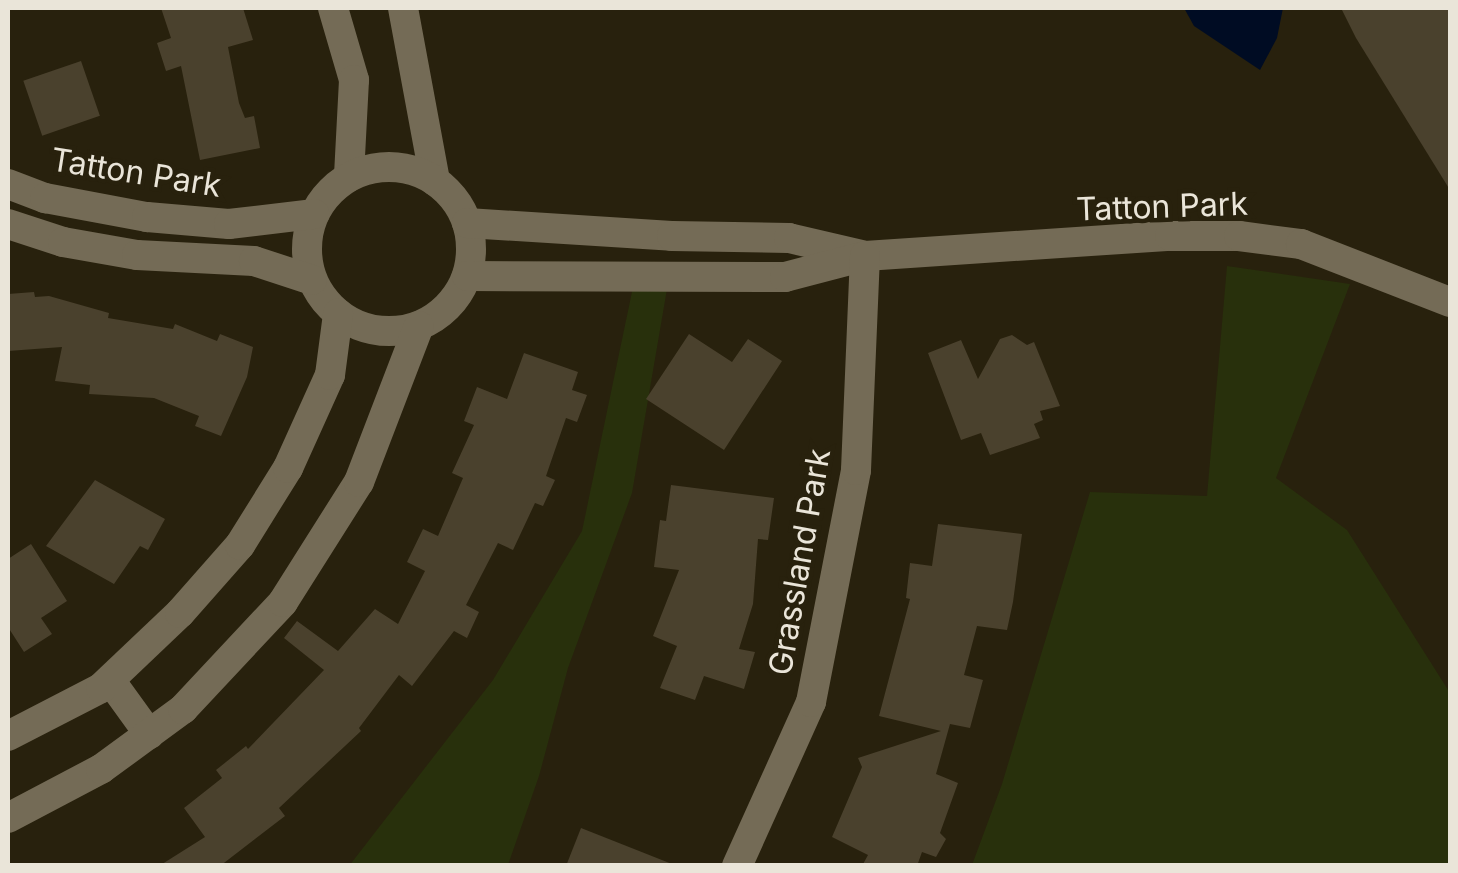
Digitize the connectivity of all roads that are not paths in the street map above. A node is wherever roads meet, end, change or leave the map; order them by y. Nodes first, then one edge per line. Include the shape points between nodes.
1 (333, 8) edge
2 (403, 8) edge
3 (350, 177) junction
4 (435, 181) junction
5 (8, 184) edge
6 (314, 214) junction
7 (468, 223) junction
8 (8, 224) edge
9 (672, 236) junction
10 (865, 256) junction
11 (467, 276) junction
12 (672, 276) junction
13 (312, 280) junction
14 (1448, 295) edge
15 (338, 314) junction
16 (419, 326) junction
17 (110, 680) junction
18 (149, 734) junction
19 (8, 736) edge
20 (8, 818) edge
21 (737, 866) edge

1 - 3 street via 354,80
2 - 4 street
3 - 4 street via 392,167
3 - 6 street
4 - 7 street
5 - 6 street, Tatton Park via 146,217 228,224
6 - 13 street via 307,246
7 - 9 street, Tatton Park
7 - 11 street
8 - 13 street via 137,255 254,261
9 - 10 street, Tatton Park via 789,238
9 - 12 street
10 - 12 street, Tatton Park via 785,278
10 - 14 street, Tatton Park via 1239,236 1300,244
10 - 21 street, Grassland Park via 856,470 811,702
11 - 12 street, Tatton Park
11 - 16 street via 456,297
13 - 15 street
15 - 16 street via 391,332
15 - 17 street via 330,375 288,468 240,545
16 - 18 street via 359,482 325,542 234,659
17 - 18 street
17 - 19 street
18 - 20 street via 101,769

